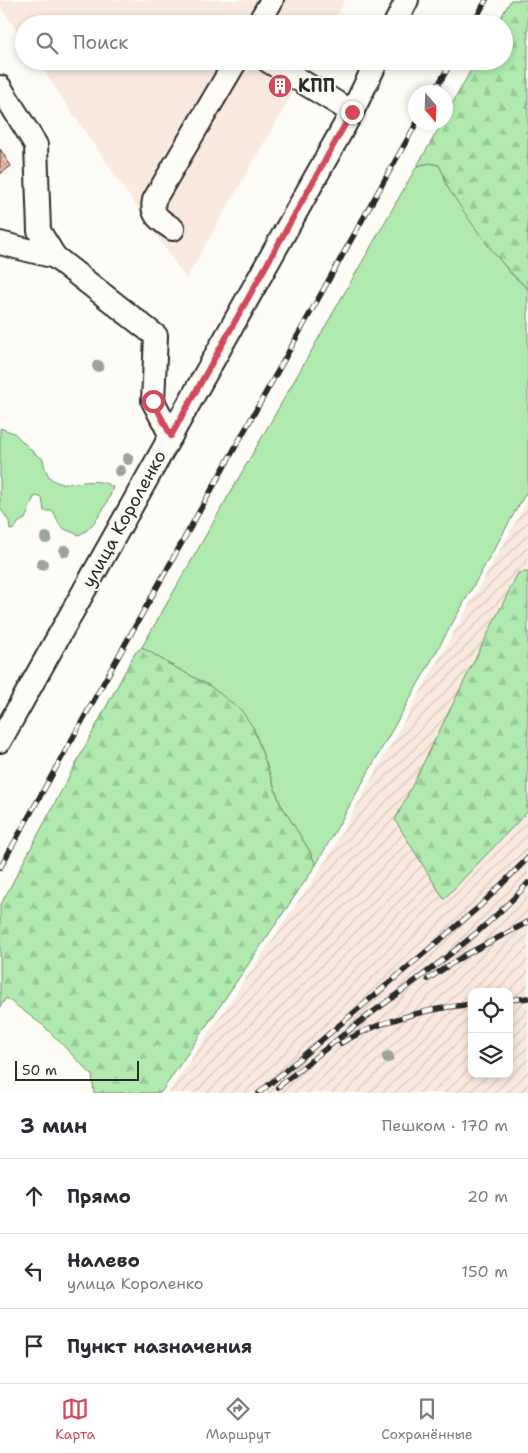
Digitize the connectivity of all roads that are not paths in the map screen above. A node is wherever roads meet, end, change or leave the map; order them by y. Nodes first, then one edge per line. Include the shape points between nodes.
1 (272, 0) edge
2 (406, 0) edge
3 (263, 15) edge
4 (399, 15) edge
5 (231, 70) edge
6 (283, 70) edge
7 (373, 70) edge
8 (0, 87) edge
9 (352, 112) junction
10 (173, 229) dead end
11 (0, 243) edge
12 (55, 257) junction
13 (171, 436) junction
14 (0, 740) edge

1 - 3 street
2 - 4 street
5 - 10 street via 154,200 153,212
6 - 9 street
7 - 9 street, улица Короленко
8 - 12 street via 36,145 39,231
9 - 13 street, улица Короленко
11 - 12 street
12 - 13 street via 156,336 153,401
13 - 14 street, улица Короленко

